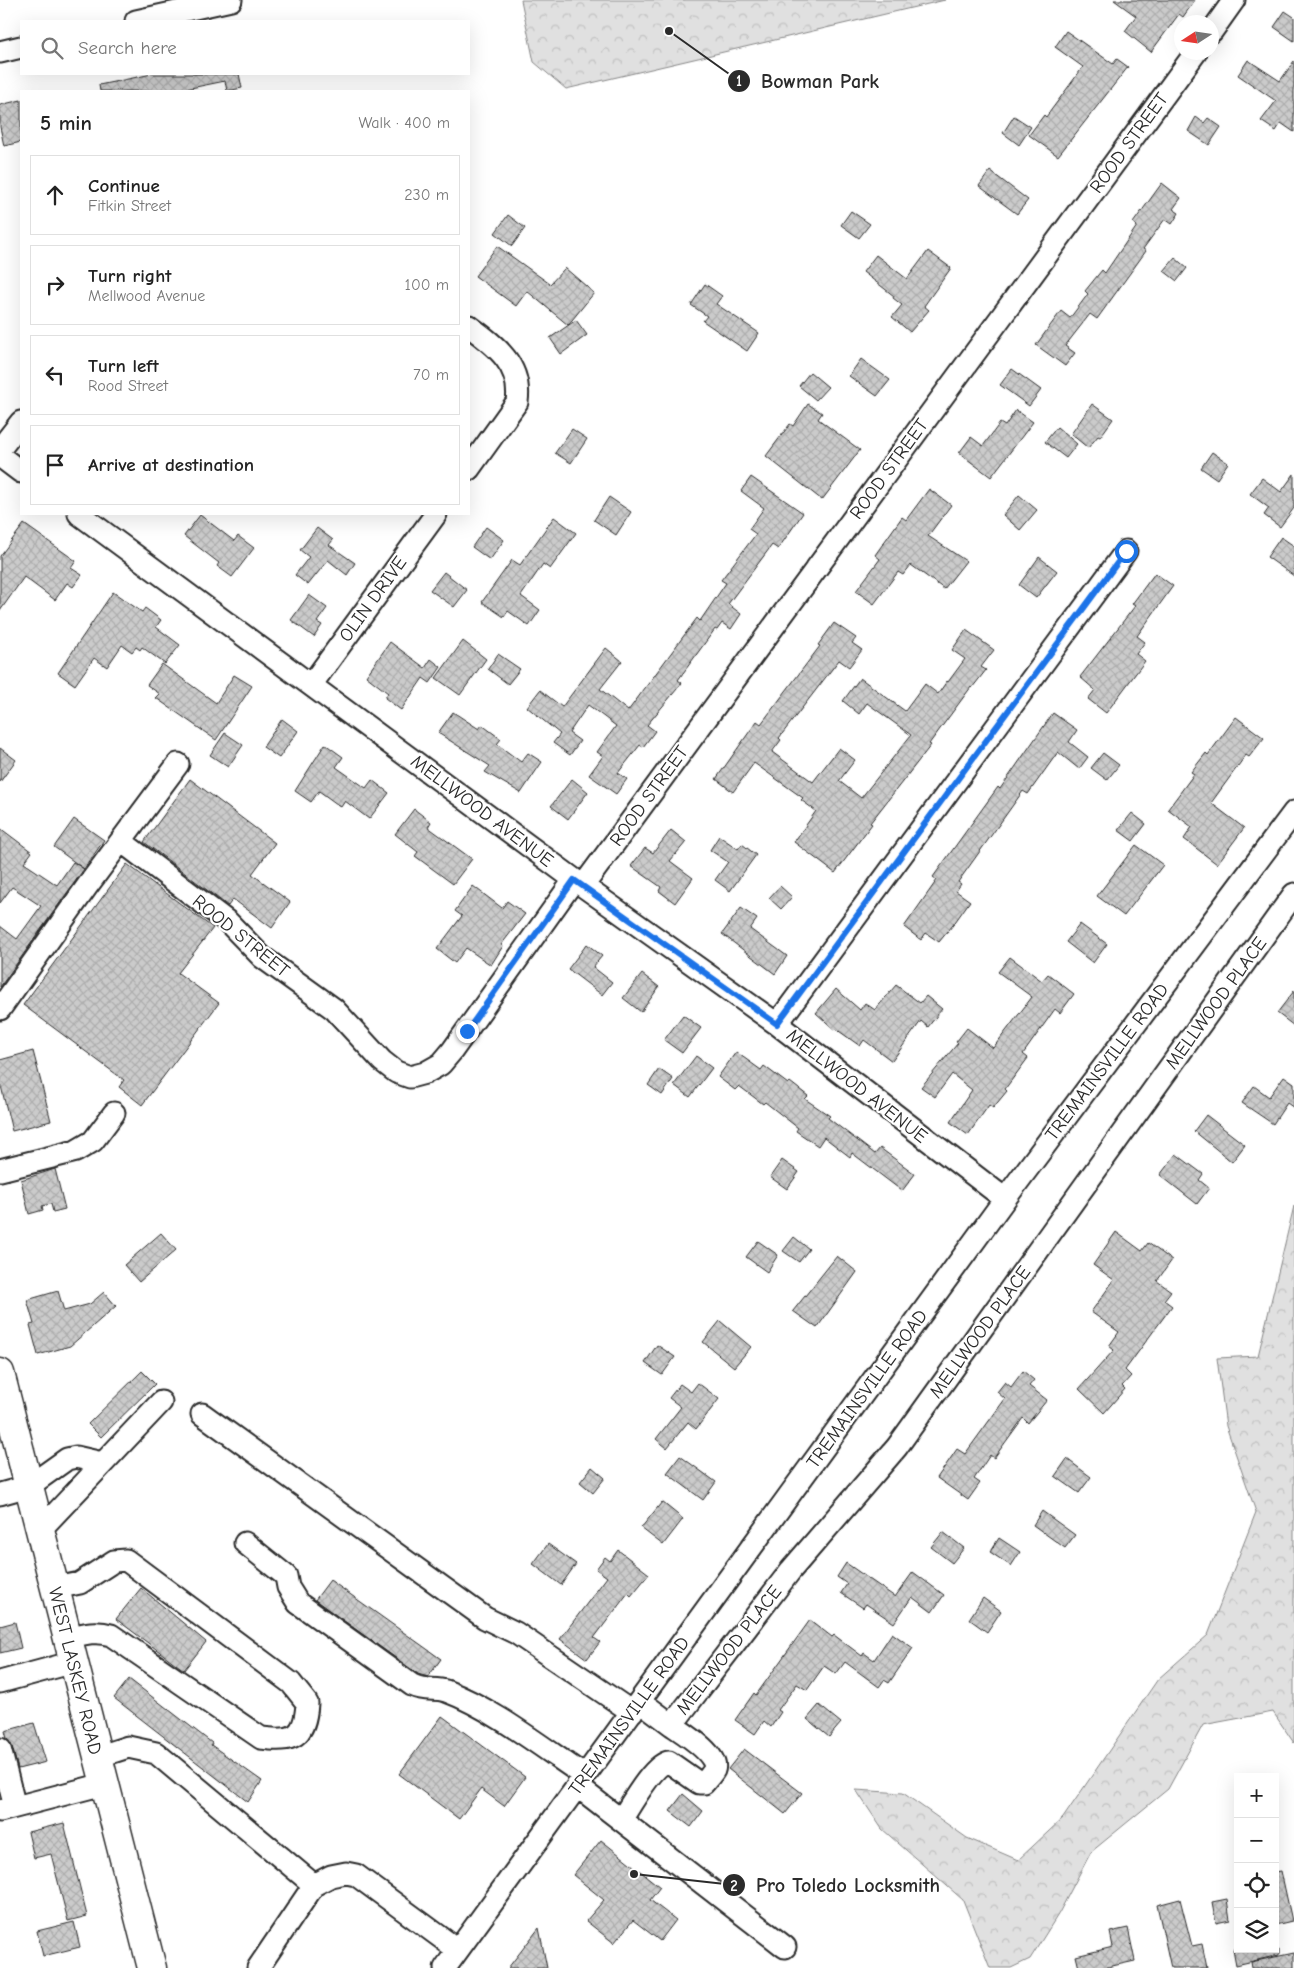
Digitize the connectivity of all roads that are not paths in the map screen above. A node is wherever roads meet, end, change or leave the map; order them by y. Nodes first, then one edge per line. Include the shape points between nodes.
1 (231, 0) edge
2 (1234, 0) edge
3 (141, 20) edge
4 (1219, 21) edge
5 (20, 47) edge
6 (0, 52) edge
7 (1190, 60) edge
8 (470, 327) edge
9 (20, 423) edge
10 (0, 449) edge
11 (0, 456) edge
12 (470, 468) edge
13 (20, 471) edge
14 (79, 515) edge
15 (435, 515) edge
16 (1126, 551) dead end
17 (311, 685) junction
18 (178, 764) dead end
19 (1294, 812) edge
20 (121, 841) junction
21 (578, 883) junction
22 (1294, 894) edge
23 (0, 1009) edge
24 (777, 1024) junction
25 (114, 1114) dead end
26 (0, 1170) edge
27 (1005, 1199) junction
28 (0, 1374) edge
29 (160, 1402) dead end
30 (202, 1414) dead end
31 (102, 1463) junction
32 (29, 1486) junction
33 (0, 1494) edge
34 (40, 1530) junction
35 (244, 1543) dead end
36 (55, 1588) junction
37 (70, 1650) junction
38 (0, 1682) edge
39 (636, 1707) junction
40 (672, 1725) junction
41 (0, 1749) edge
42 (97, 1757) junction
43 (581, 1781) junction
44 (104, 1784) junction
45 (7, 1809) edge
46 (621, 1820) junction
47 (314, 1885) junction
48 (785, 1947) dead end
49 (458, 1950) junction
50 (152, 1968) edge
51 (258, 1968) edge
52 (445, 1968) edge

1 - 3 street
2 - 4 street
5 - 6 street
7 - 21 street, ROOD STREET
8 - 12 street via 512,366 519,389 517,402
9 - 10 street
11 - 13 street
14 - 17 street, MELLWOOD AVENUE
15 - 17 street, OLIN DRIVE
16 - 24 street
17 - 21 street, MELLWOOD AVENUE
18 - 20 street
19 - 27 street, TREMAINSVILLE ROAD
20 - 21 street, ROOD STREET via 228,922 262,957 334,1009 382,1061 396,1072 410,1077 441,1064
20 - 23 street
21 - 24 street, MELLWOOD AVENUE
22 - 40 street, MELLWOOD PLACE via 897,1447 790,1570
24 - 27 street, MELLWOOD AVENUE
25 - 26 street via 94,1141 76,1151
27 - 39 street, TREMAINSVILLE ROAD
28 - 32 main road, WEST LASKEY ROAD
29 - 31 street
30 - 39 street, MELLWOOD PLACE via 485,1618 516,1633
31 - 32 street via 76,1457 67,1459
31 - 34 street
32 - 33 street
32 - 34 main road, WEST LASKEY ROAD
34 - 36 main road, WEST LASKEY ROAD
35 - 43 street via 286,1576 288,1587 298,1603 412,1685 423,1691 444,1691 481,1709
36 - 37 main road, WEST LASKEY ROAD
36 - 37 street via 80,1583 114,1561 126,1560 291,1683 307,1703 306,1721 297,1735 284,1741 261,1738 111,1635 95,1632
37 - 38 street
37 - 42 main road, WEST LASKEY ROAD
39 - 40 street, MELLWOOD PLACE
39 - 43 street, TREMAINSVILLE ROAD
40 - 46 street via 707,1751 714,1762 714,1770 704,1783 699,1783 670,1762 664,1762
41 - 45 street
42 - 44 main road, WEST LASKEY ROAD
42 - 47 street via 128,1746 156,1753
43 - 46 street
43 - 49 street, TREMAINSVILLE ROAD
44 - 45 street
44 - 50 main road, WEST LASKEY ROAD
46 - 48 street
47 - 49 street via 331,1876 356,1875
47 - 51 street
49 - 52 street, TREMAINSVILLE ROAD

